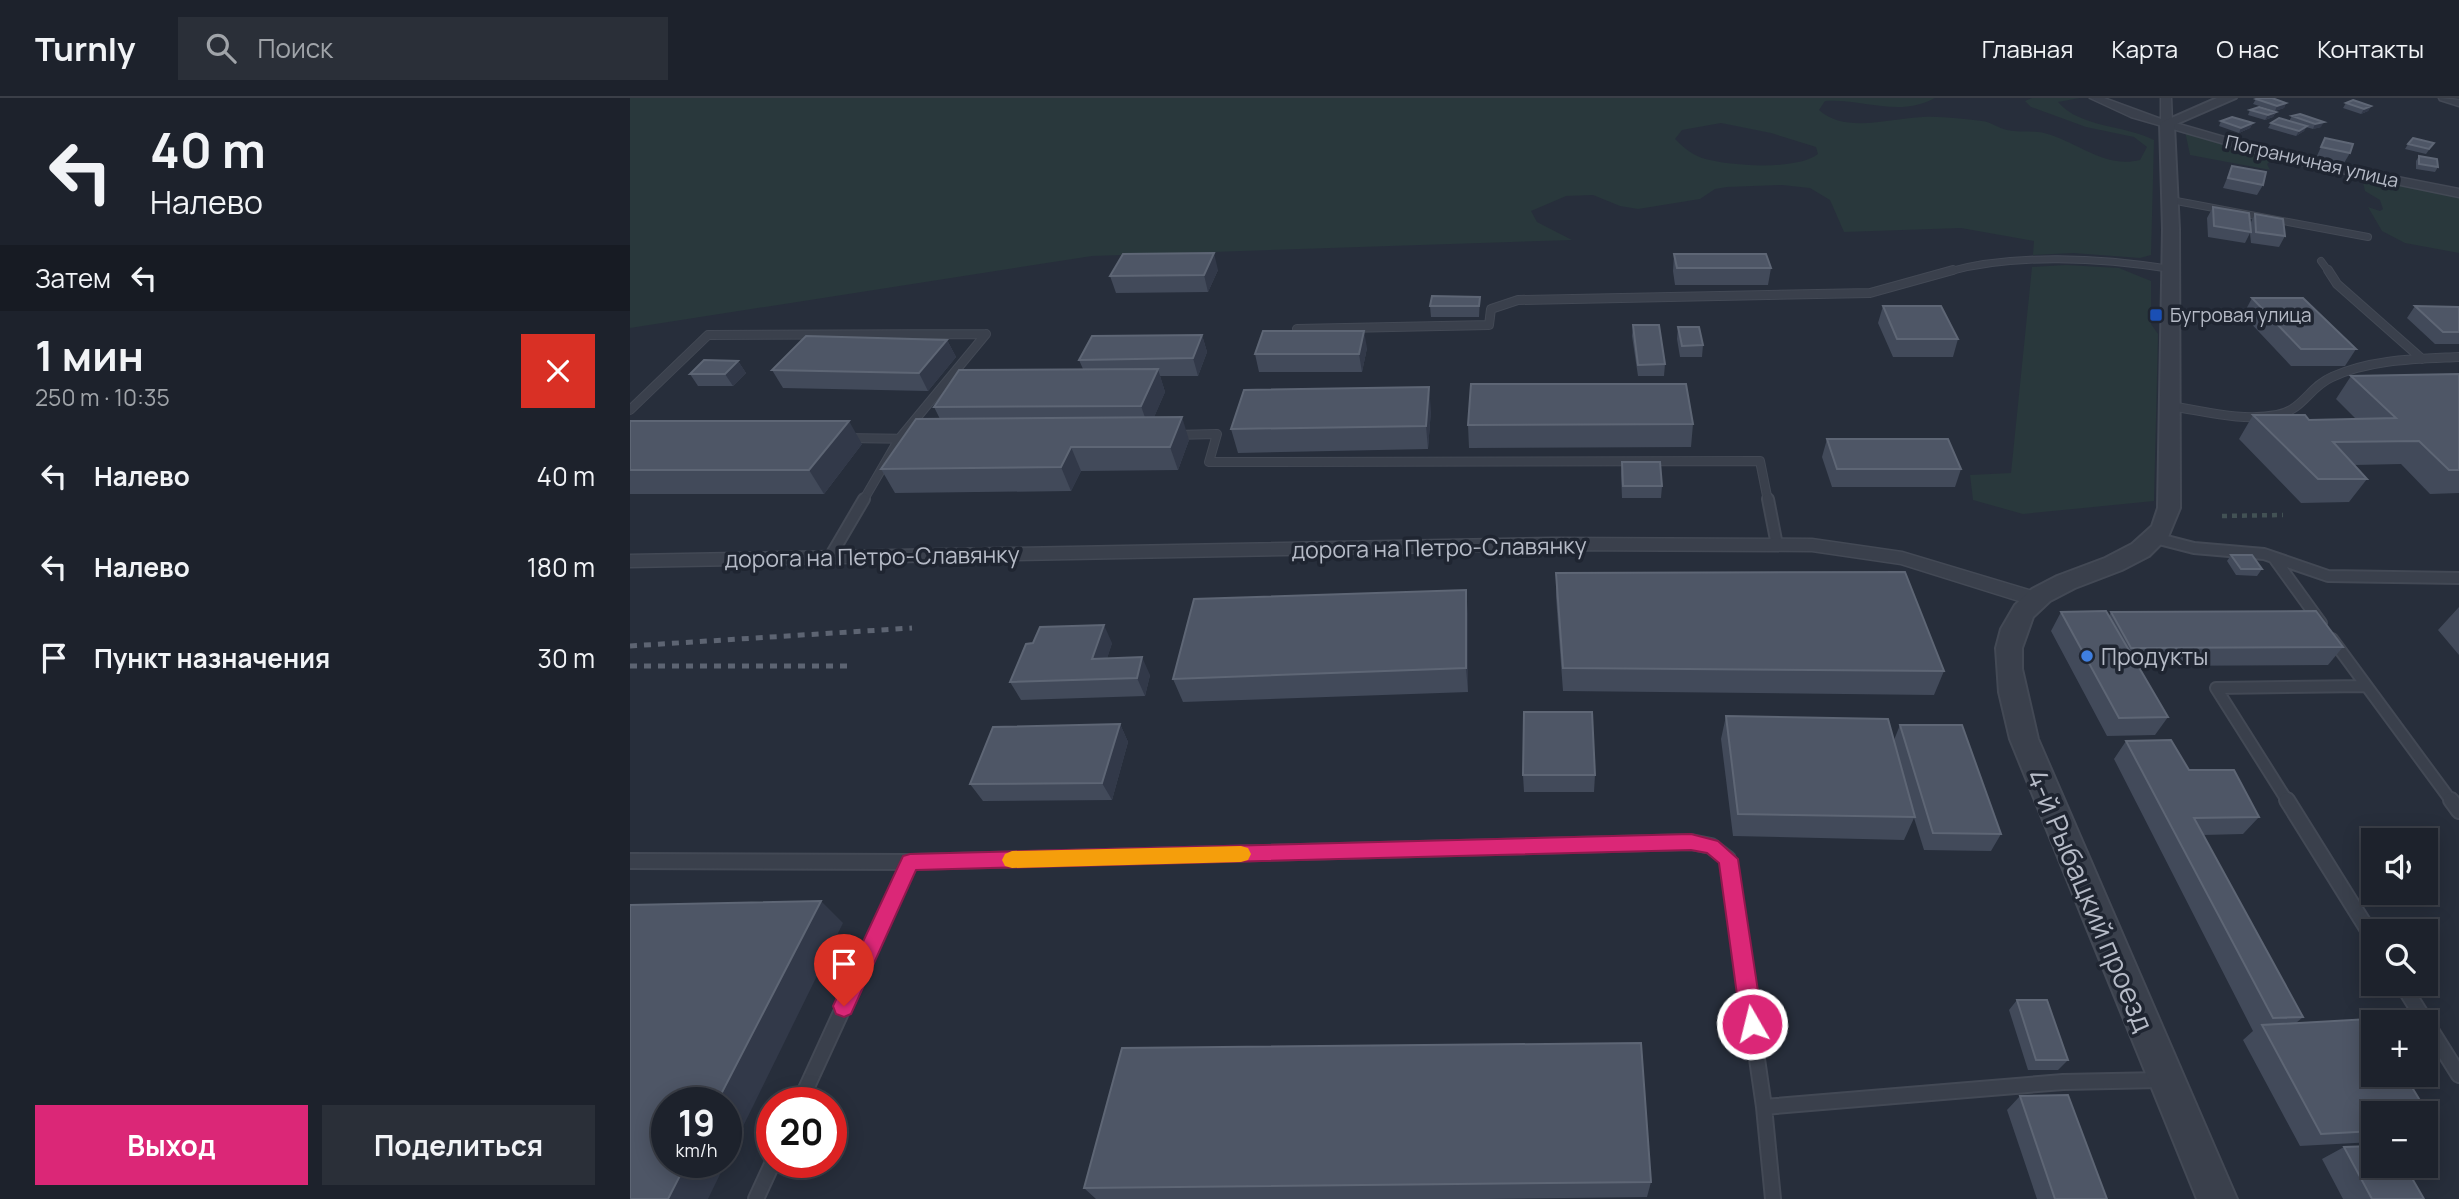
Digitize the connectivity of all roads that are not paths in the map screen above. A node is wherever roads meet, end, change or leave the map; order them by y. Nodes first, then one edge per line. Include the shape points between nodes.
1 (2095, 98) edge
2 (2166, 98) edge
3 (2229, 98) edge
4 (2444, 98) edge
5 (2459, 103) edge
6 (2166, 129) junction
7 (2459, 193) edge
8 (2171, 200) junction
9 (2368, 237) dead end
10 (2321, 261) dead end
11 (2171, 268) junction
12 (1297, 329) edge
13 (2459, 357) edge
14 (2422, 359) junction
15 (2169, 406) junction
16 (630, 410) edge
17 (1162, 435) edge
18 (832, 438) edge
19 (927, 438) edge
20 (900, 439) junction
21 (2170, 471) joint
22 (2155, 538) junction
23 (1777, 545) junction
24 (830, 557) junction
25 (2274, 558) junction
26 (630, 561) edge
27 (2459, 578) edge
28 (2035, 599) junction
29 (2365, 685) junction
30 (2459, 811) edge
31 (630, 861) edge
32 (910, 862) junction
33 (2361, 919) edge
34 (2410, 996) edge
35 (2459, 1075) edge
36 (2167, 1080) junction
37 (807, 1087) edge
38 (1764, 1107) junction
39 (766, 1178) edge
40 (756, 1199) edge
41 (1773, 1199) edge
42 (2217, 1199) edge

1 - 6 street, Пограничная улица
2 - 6 street
3 - 6 street
4 - 5 street
6 - 7 street, Пограничная улица via 2323,167
6 - 8 street
8 - 9 lane
8 - 11 street
10 - 14 lane via 2337,284
11 - 12 lane via 2127,261 2043,260 1958,269 1870,293 1518,300 1492,309 1489,325
11 - 15 street
13 - 14 lane
14 - 15 lane via 2331,378 2315,386 2294,410 2269,416
15 - 21 street
16 - 20 lane via 708,335 986,334
17 - 23 lane via 1217,435 1209,462 1760,461
18 - 20 lane
19 - 20 lane
20 - 24 lane
21 - 22 street via 2167,514
22 - 25 lane
22 - 28 street via 2116,564 2064,582
23 - 24 street, дорога на Петро-Славянку
23 - 28 street, дорога на Петро-Славянку via 1812,545 1902,558
24 - 26 street, дорога на Петро-Славянку
25 - 27 lane via 2328,576
25 - 29 lane
28 - 36 street, 4-й Рыбацкий проезд via 2018,618 2009,643 2007,676 2024,739
29 - 30 lane
29 - 33 lane via 2216,688
31 - 32 lane
32 - 37 lane
32 - 38 lane via 1691,842 1711,846 1728,859
34 - 35 lane
36 - 38 lane via 2063,1082
36 - 42 street, 4-й Рыбацкий проезд
38 - 41 lane
39 - 40 lane

